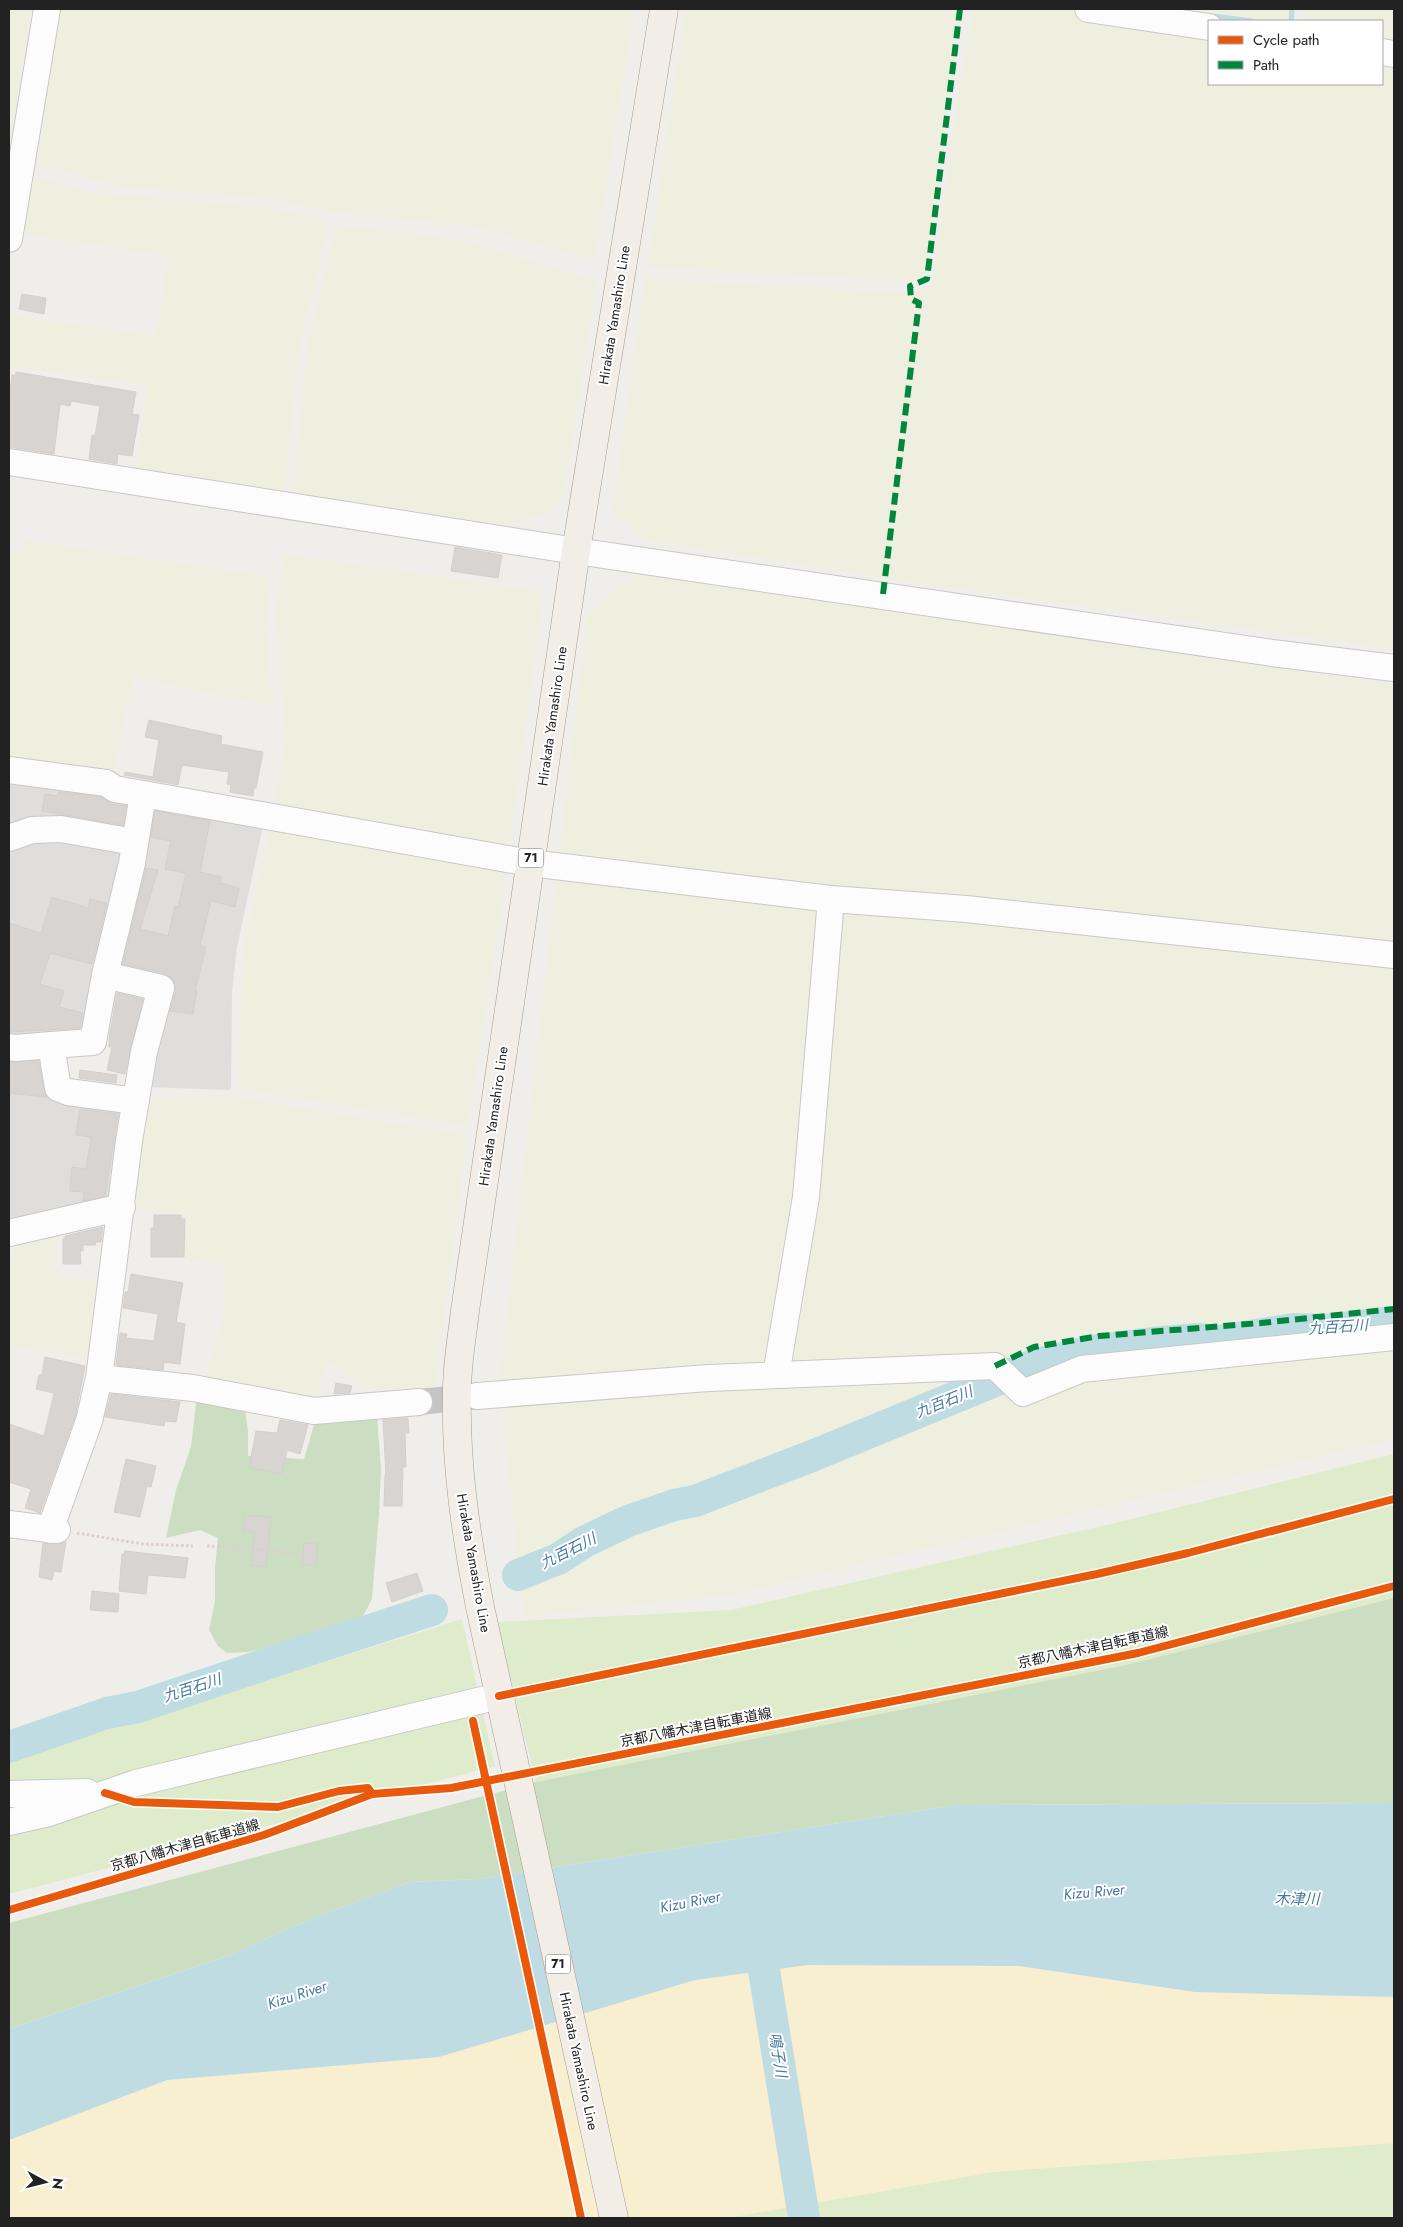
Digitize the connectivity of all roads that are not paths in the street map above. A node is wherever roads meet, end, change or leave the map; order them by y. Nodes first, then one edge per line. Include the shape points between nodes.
1 (47, 9) edge
2 (664, 9) edge
3 (1088, 9) edge
4 (1208, 27) edge
5 (9, 239) edge
6 (9, 462) edge
7 (576, 551) junction
8 (1394, 668) edge
9 (9, 770) edge
10 (142, 794) junction
11 (9, 838) edge
12 (134, 842) junction
13 (530, 863) junction
14 (831, 899) junction
15 (1394, 955) edge
16 (105, 975) junction
17 (52, 1045) junction
18 (9, 1047) edge
19 (136, 1101) junction
20 (122, 1207) junction
21 (9, 1233) edge
22 (1394, 1337) edge
23 (776, 1375) junction
24 (100, 1378) junction
25 (477, 1396) tunnel mouth
26 (419, 1402) tunnel mouth
27 (9, 1524) edge
28 (501, 1702) junction
29 (105, 1793) junction
30 (9, 1794) edge
31 (9, 1822) edge
32 (614, 2218) edge

1 - 5 street
2 - 7 main road, Hirakata Yamashiro Line / 71
3 - 4 street
6 - 7 street
7 - 8 street
7 - 13 main road, Hirakata Yamashiro Line / 71
9 - 10 street via 106,783
10 - 12 street
10 - 13 street
11 - 12 street via 32,830 61,829
12 - 16 street via 132,863
13 - 14 street
13 - 28 main road, Hirakata Yamashiro Line / 71 via 465,1310 457,1389 458,1457 465,1527
14 - 15 street via 966,909
14 - 23 street via 806,1198
16 - 17 street via 93,1042
16 - 19 street via 161,988 144,1052
17 - 18 street
17 - 19 street via 58,1088
19 - 20 street
20 - 21 street
20 - 24 street
22 - 23 street via 1082,1369 1023,1393 995,1366
23 - 25 street
24 - 26 street via 193,1388 314,1411
24 - 27 street via 53,1530
28 - 29 street via 136,1783
28 - 32 main road, Hirakata Yamashiro Line / 71
29 - 30 street
29 - 31 street

